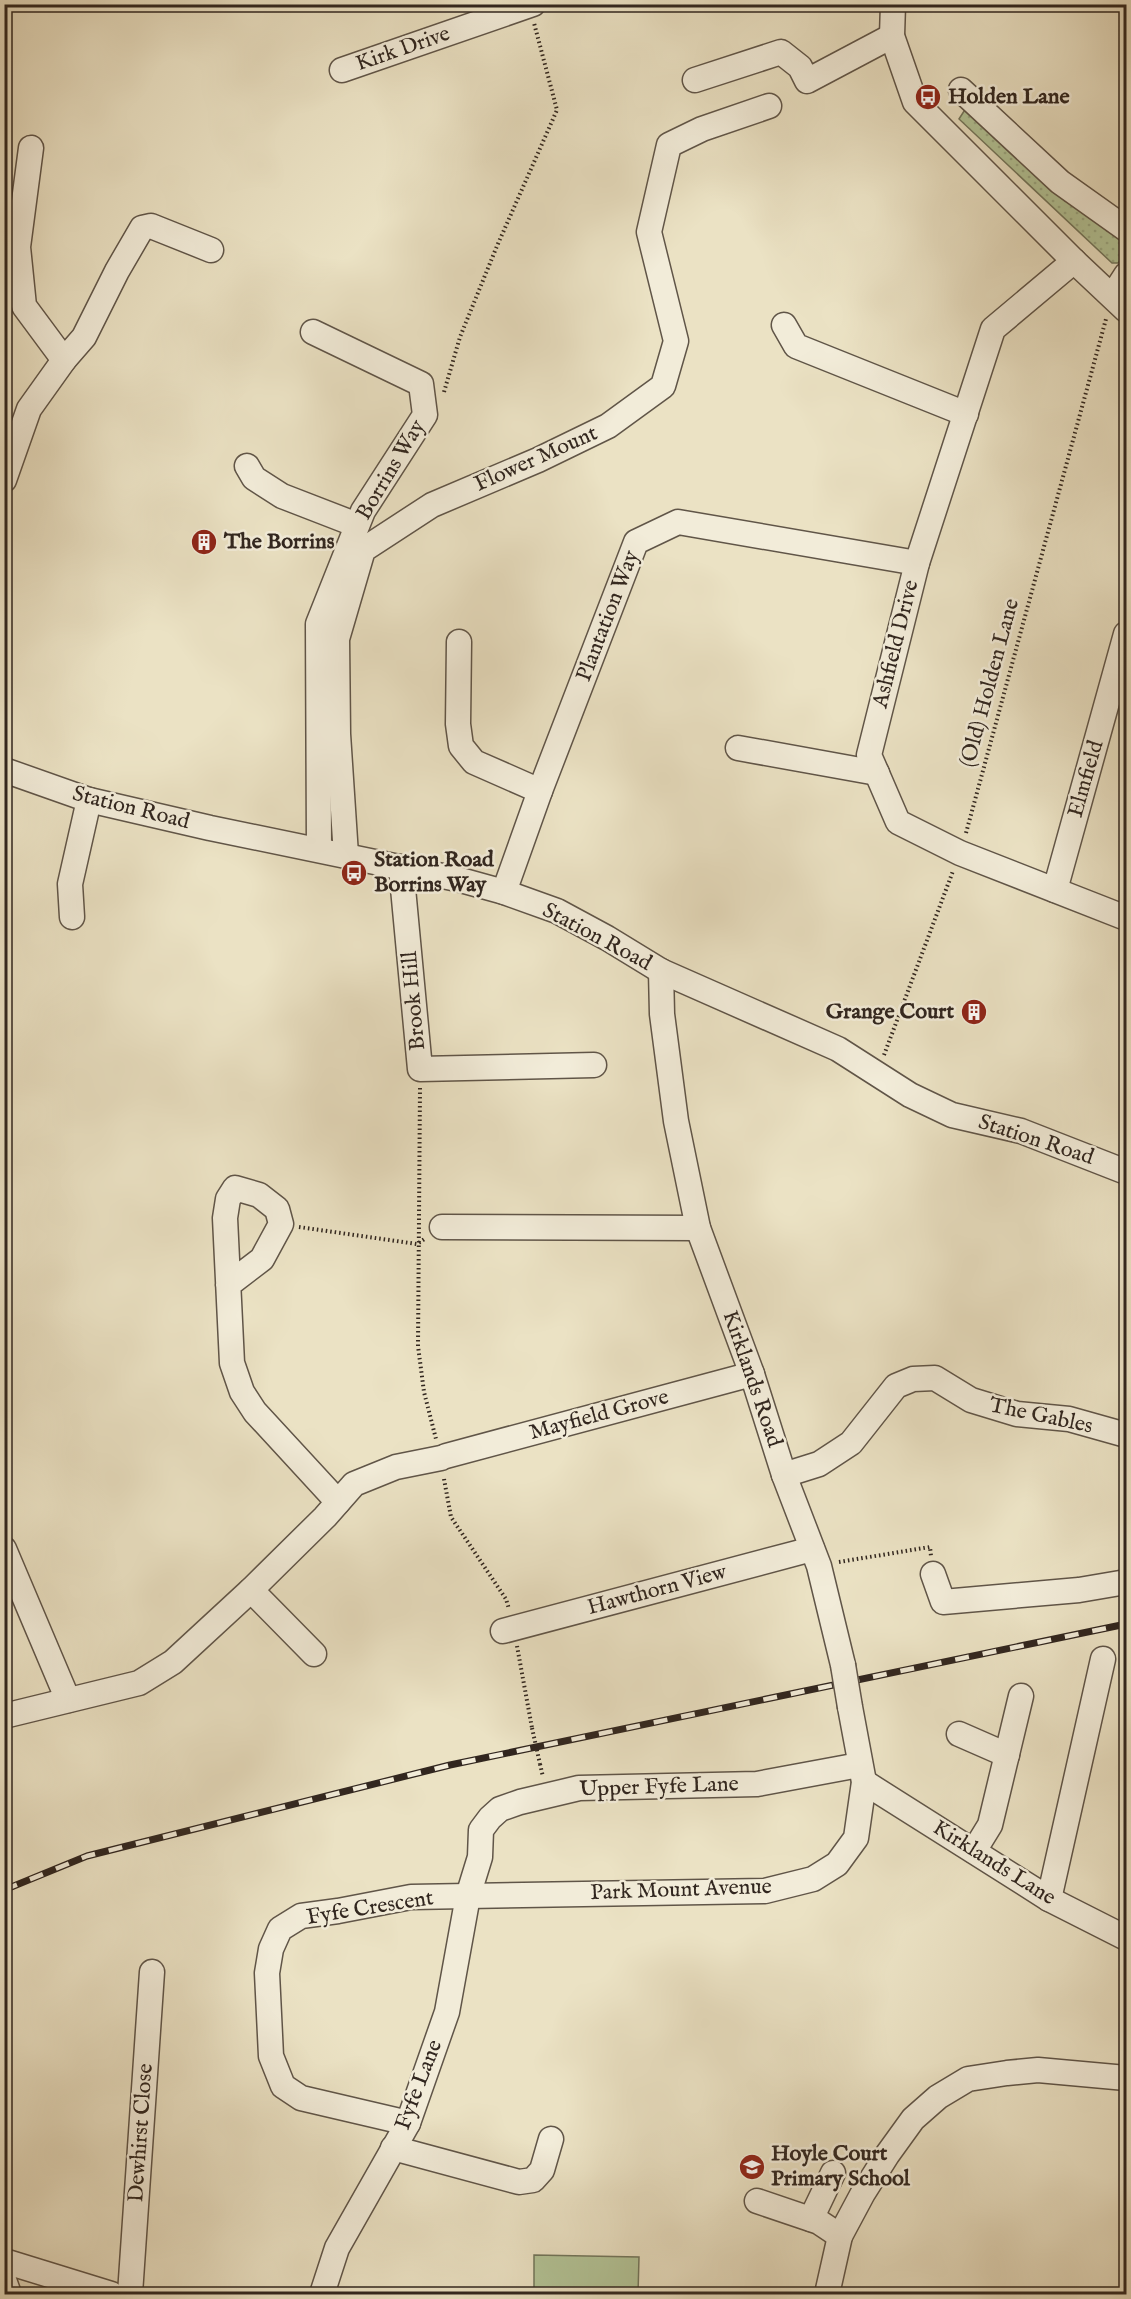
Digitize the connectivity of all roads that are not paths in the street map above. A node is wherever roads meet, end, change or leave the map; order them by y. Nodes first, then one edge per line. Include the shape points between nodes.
1 (533, 4) edge
2 (893, 4) edge
3 (892, 36) junction
4 (342, 70) dead end
5 (695, 80) dead end
6 (962, 90) dead end
7 (769, 106) dead end
8 (31, 148) dead end
9 (1126, 229) edge
10 (211, 250) dead end
11 (1074, 261) junction
12 (1126, 275) edge
13 (1120, 302) edge
14 (784, 325) dead end
15 (313, 332) dead end
16 (64, 360) junction
17 (966, 414) junction
18 (247, 466) dead end
19 (4, 480) edge
20 (357, 525) junction
21 (917, 563) junction
22 (1126, 634) edge
23 (459, 642) dead end
24 (738, 748) dead end
25 (4, 771) edge
26 (877, 773) junction
27 (540, 791) junction
28 (89, 800) junction
29 (319, 849) junction
30 (346, 855) junction
31 (401, 867) junction
32 (1055, 890) junction
33 (504, 892) junction
34 (72, 917) dead end
35 (1126, 918) edge
36 (661, 971) junction
37 (594, 1065) dead end
38 (1126, 1172) edge
39 (442, 1227) dead end
40 (698, 1228) junction
41 (228, 1285) junction
42 (752, 1374) junction
43 (1126, 1435) edge
44 (784, 1475) junction
45 (338, 1502) junction
46 (6, 1557) edge
47 (815, 1557) junction
48 (933, 1574) road end
49 (1126, 1582) edge
50 (251, 1590) junction
51 (506, 1630) road end
52 (314, 1654) dead end
53 (1103, 1659) dead end
54 (1021, 1696) dead end
55 (68, 1700) junction
56 (4, 1716) edge
57 (959, 1734) dead end
58 (1007, 1755) junction
59 (862, 1774) junction
60 (974, 1851) junction
61 (468, 1896) junction
62 (1049, 1899) junction
63 (1126, 1938) edge
64 (152, 1972) dead end
65 (1126, 2078) edge
66 (408, 2123) junction
67 (551, 2139) dead end
68 (393, 2148) junction
69 (833, 2173) dead end
70 (758, 2201) dead end
71 (811, 2219) junction
72 (840, 2236) junction
73 (5, 2269) edge
74 (9, 2295) edge
75 (111, 2295) edge
76 (130, 2295) edge
77 (322, 2295) edge
78 (826, 2295) edge

1 - 4 street, Kirk Drive
2 - 3 street
3 - 5 street via 807,81 800,67 781,52
3 - 11 street via 915,102
6 - 9 street via 1060,182
7 - 30 street, Flower Mount via 669,145 649,232 676,341 663,386 608,426 432,505 363,550 337,639
8 - 16 street via 18,247 24,306
10 - 16 street via 151,226 142,228 84,337
11 - 13 street
11 - 17 street, Ashfield Drive via 993,329
12 - 13 street
14 - 17 street via 796,346
15 - 20 street, Borrins Way via 422,384 425,415
16 - 19 street via 29,409
17 - 21 street, Ashfield Drive
18 - 20 street via 254,478 282,496
20 - 29 street, Borrins Way via 318,624
21 - 26 street, Ashfield Drive via 869,754
21 - 27 street, Plantation Way via 678,522 636,542
22 - 32 street, Elmfield
23 - 27 street via 461,746 474,762
24 - 26 street
25 - 28 street, Station Road
26 - 32 street, Ashfield Drive via 898,822 960,853
27 - 33 street, Plantation Way
28 - 29 street, Station Road
28 - 34 street via 70,884
29 - 30 street, Station Road
30 - 31 street, Station Road
31 - 33 street, Station Road
31 - 37 street, Brook Hill via 420,1069
32 - 35 street, Ashfield Drive
33 - 36 street, Station Road via 557,911
36 - 38 street, Station Road via 838,1049 910,1095 952,1115 1020,1131
36 - 40 street, Kirklands Road via 662,1014 676,1121
39 - 40 street
40 - 42 street, Kirklands Road
41 - 41 street via 225,1218 230,1182 259,1195 277,1209 281,1224 262,1259
41 - 45 street via 232,1363 242,1392 255,1412
42 - 44 street, Kirklands Road
42 - 45 street, Mayfield Grove via 396,1467 354,1484
43 - 44 street, The Gables via 1069,1419 1017,1414 971,1400 935,1378 913,1379 896,1386 851,1443 819,1464
44 - 47 street, Kirklands Road
45 - 50 street, Mayfield Grove
46 - 55 street
47 - 51 street, Hawthorn View
47 - 59 street, Kirklands Road, bridge via 843,1665
48 - 49 street via 943,1602
50 - 52 street
50 - 55 street, Mayfield Grove via 173,1662 139,1683
53 - 62 street
54 - 58 street
55 - 56 street, Mayfield Grove
57 - 58 street
58 - 60 street via 990,1824
59 - 60 street, Kirklands Lane
59 - 61 street, Upper Fyfe Lane via 758,1784 579,1788 520,1802 500,1809 481,1830 480,1857
59 - 61 street, Park Mount Avenue via 855,1838 837,1864 813,1879 765,1891
60 - 62 street, Kirklands Lane
61 - 66 street, Fyfe Lane via 447,2012
61 - 66 street, Fyfe Crescent via 411,1897 301,1916 280,1929 271,1949 267,1973 271,2056 283,2086 301,2098
62 - 63 street, Kirklands Lane
64 - 76 street, Dewhirst Close
65 - 72 street via 1038,2070 968,2079 938,2097 913,2119 887,2155
66 - 68 street, Fyfe Lane
67 - 68 street via 542,2170 533,2180 519,2182
68 - 77 street, Fyfe Lane via 337,2248
69 - 71 street
70 - 71 street
71 - 72 street
72 - 78 street
73 - 74 street
73 - 75 street

